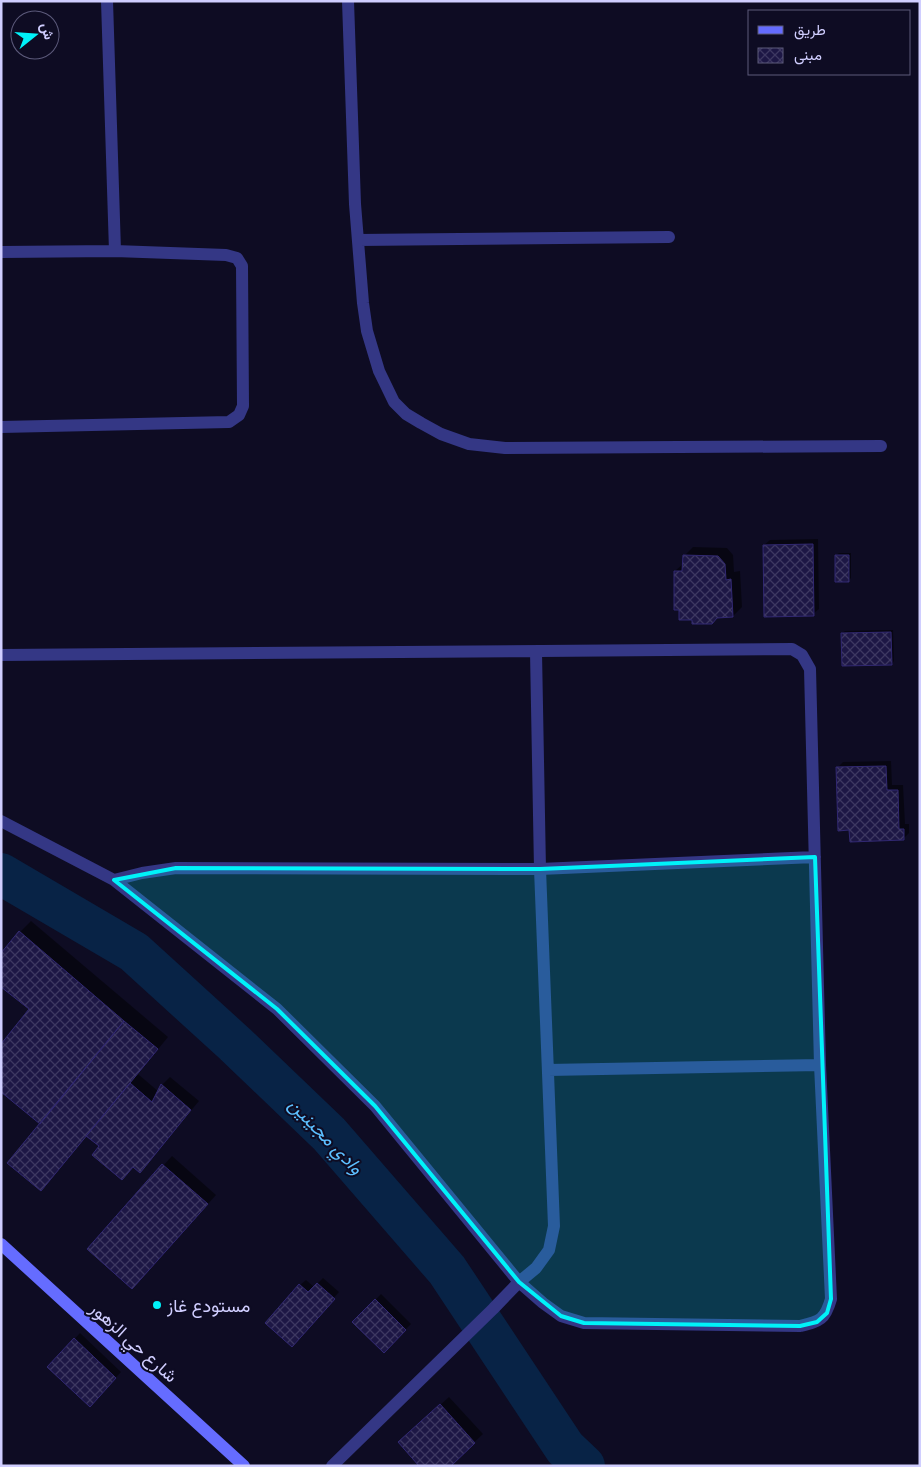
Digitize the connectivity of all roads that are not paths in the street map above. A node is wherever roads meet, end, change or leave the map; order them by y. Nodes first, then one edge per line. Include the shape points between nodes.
1 (107, 1) edge
2 (348, 1) edge
3 (669, 237) dead end
4 (358, 240) junction
5 (115, 251) junction
6 (1, 252) edge
7 (1, 427) edge
8 (881, 446) dead end
9 (536, 652) junction
10 (1, 655) edge
11 (1, 821) edge
12 (815, 857) junction
13 (540, 869) junction
14 (114, 880) junction
15 (820, 1065) junction
16 (548, 1070) junction
17 (1, 1244) edge
18 (519, 1282) junction
19 (244, 1466) edge
20 (332, 1466) edge

1 - 5 street
2 - 4 street
3 - 4 street
4 - 8 street via 367,331 379,371 394,402 406,414 441,434 469,444 505,448
5 - 6 street
5 - 7 street via 237,258 242,266 243,406 239,415 229,422
9 - 10 street
9 - 12 street via 792,649 802,655 810,669
9 - 13 street
11 - 14 street
12 - 13 street
12 - 15 street
13 - 14 street via 176,868
13 - 16 street
14 - 18 street via 277,1009 375,1106
15 - 16 street
15 - 18 street via 830,1299 827,1313 817,1322 800,1326 584,1323 561,1316
16 - 18 street via 554,1226 549,1250 536,1268
17 - 19 street, شارع حي الزهور
18 - 20 street

